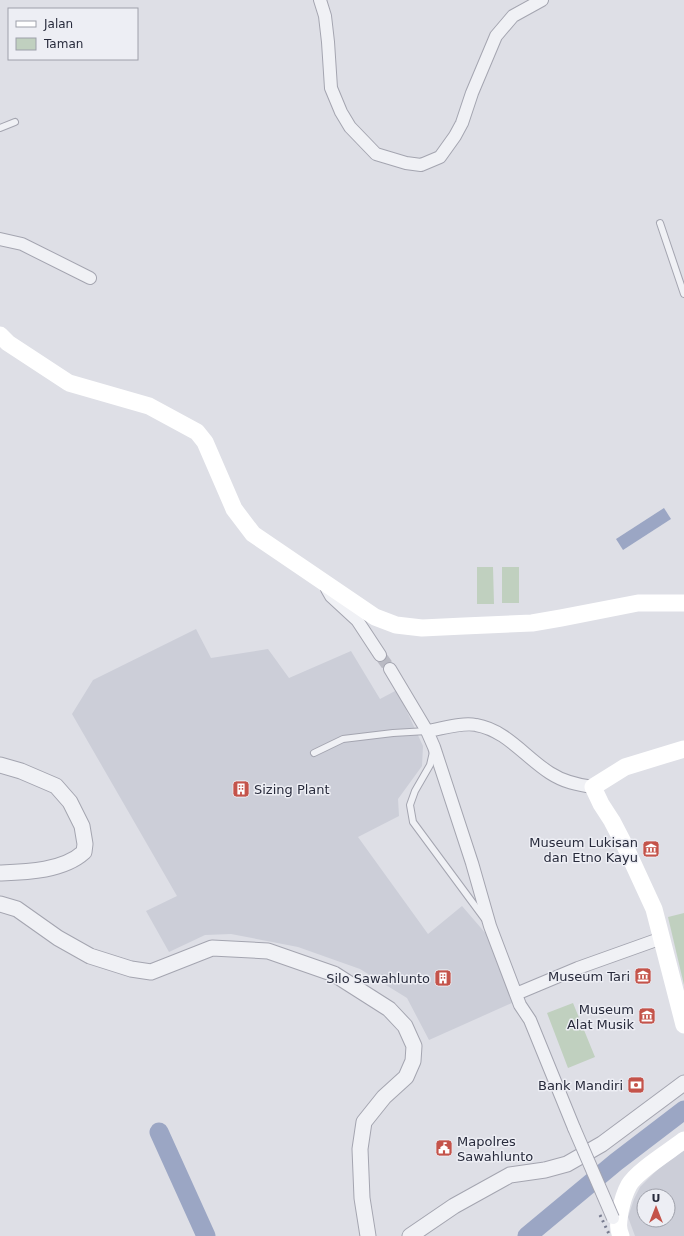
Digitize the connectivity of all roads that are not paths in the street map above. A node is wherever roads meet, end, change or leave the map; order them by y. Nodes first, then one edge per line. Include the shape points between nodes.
1 (320, 0) edge
2 (542, 0) edge
3 (15, 122) dead end
4 (0, 128) edge
5 (660, 223) dead end
6 (0, 239) edge
7 (90, 278) dead end
8 (684, 294) edge
9 (0, 336) edge
10 (322, 580) junction
11 (684, 603) edge
12 (380, 655) tunnel mouth
13 (390, 669) tunnel mouth
14 (427, 731) junction
15 (434, 747) junction
16 (684, 749) edge
17 (314, 753) dead end
18 (0, 765) edge
19 (593, 787) junction
20 (0, 872) edge
21 (0, 904) edge
22 (490, 926) junction
23 (662, 938) junction
24 (516, 994) junction
25 (684, 1025) edge
26 (684, 1083) edge
27 (684, 1140) edge
28 (617, 1228) edge
29 (368, 1236) edge
30 (410, 1236) edge

1 - 2 street via 328,42 331,88 341,112 350,126 376,154 406,163 421,164 440,158 455,136 496,36 513,16
3 - 4 lane
5 - 8 lane
6 - 7 street via 22,244
9 - 10 main road via 68,383 149,406 196,432 205,442 234,509 253,534
10 - 11 main road via 375,617 396,625 422,628 532,623 638,603
10 - 12 street via 332,596 357,620
13 - 14 street
14 - 15 street
14 - 17 lane via 343,739
14 - 19 street via 476,724 500,733 549,773 576,785
15 - 22 street
15 - 22 lane via 430,765 410,805 413,822
16 - 19 main road via 625,766
18 - 20 street via 56,786 70,802 82,826 85,844 84,852 77,858 60,865 24,872
19 - 23 main road via 654,909
21 - 29 street via 17,909 58,938 90,956 131,969 151,972 212,948 268,951 334,974 389,1009 405,1026 414,1046 413,1061 406,1078 384,1097 364,1122 360,1148 362,1198
22 - 24 street
23 - 24 street via 578,968
23 - 25 main road
24 - 28 street, bridge via 530,1020
26 - 30 street via 602,1144 567,1164 510,1175 454,1206
27 - 28 main road via 637,1175 630,1184 622,1202

